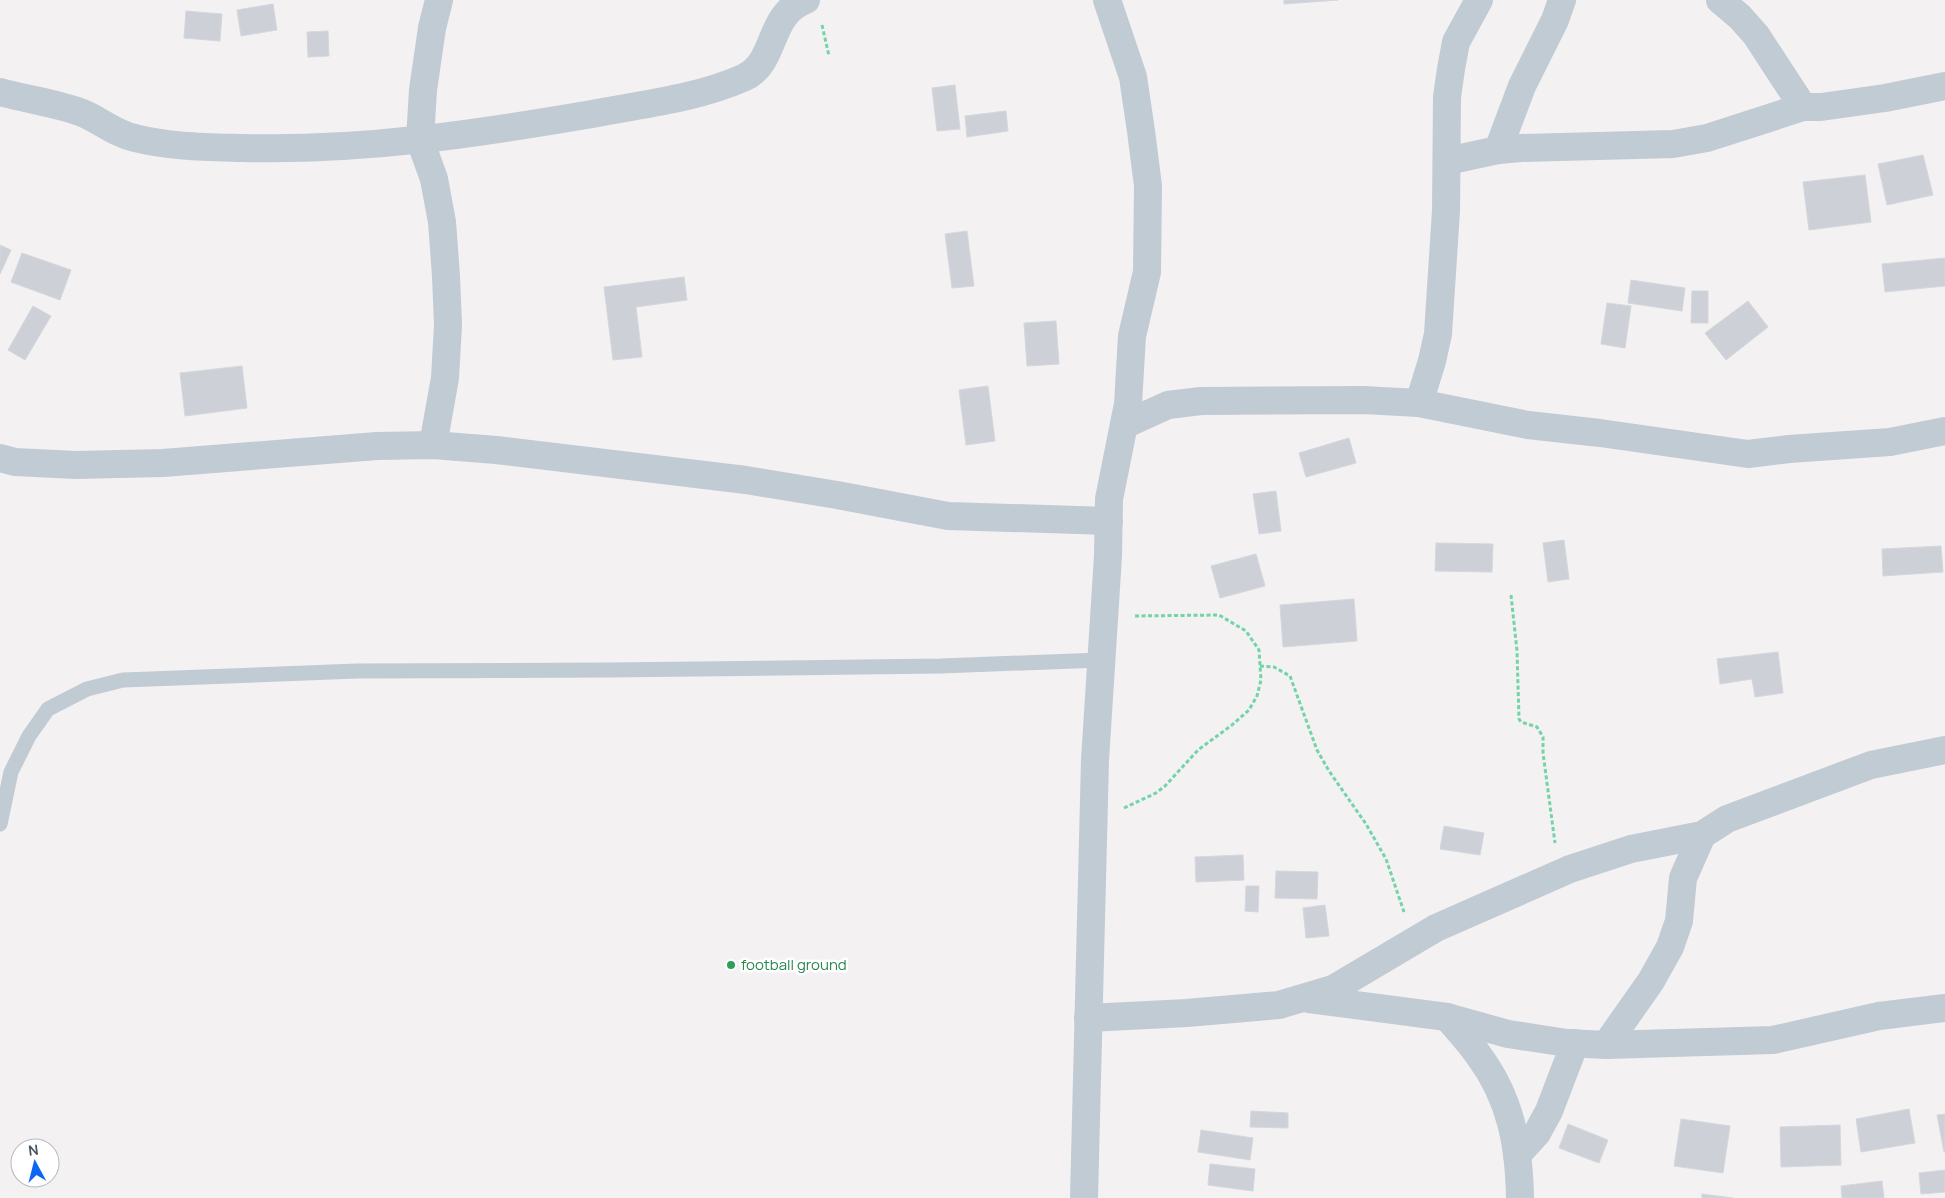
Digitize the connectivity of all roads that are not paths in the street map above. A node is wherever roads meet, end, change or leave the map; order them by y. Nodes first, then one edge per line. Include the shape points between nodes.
1 (439, 0) edge
2 (806, 0) edge
3 (1107, 0) edge
4 (1479, 0) edge
5 (1562, 0) edge
6 (1720, 0) edge
7 (1945, 86) edge
8 (0, 92) edge
9 (1803, 107) junction
10 (420, 140) junction
11 (1498, 150) junction
12 (1447, 161) junction
13 (1419, 402) junction
14 (1124, 425) junction
15 (1945, 430) edge
16 (433, 445) junction
17 (0, 458) edge
18 (1109, 521) junction
19 (1101, 660) junction
20 (1945, 750) edge
21 (0, 824) edge
22 (1702, 835) junction
23 (1302, 998) junction
24 (1945, 1008) edge
25 (1447, 1017) junction
26 (1088, 1018) junction
27 (1575, 1043) junction
28 (1606, 1046) junction
29 (1518, 1155) junction
30 (1084, 1198) edge
31 (1520, 1198) edge

1 - 10 street via 423,90
2 - 10 street via 785,14 774,30 760,66 746,77 718,88 670,101 510,129
3 - 14 street via 1133,77 1148,186 1147,272 1132,336
4 - 12 street via 1456,42 1448,97
5 - 11 street via 1522,86
6 - 9 street via 1756,35
7 - 9 street via 1885,98
8 - 10 street via 80,112 133,138 186,146 345,147
9 - 11 street via 1707,138 1673,144
10 - 16 street via 434,179 442,222 446,276 445,378
11 - 12 street
12 - 13 street via 1438,334
13 - 14 street via 1201,401 1168,405
13 - 15 street via 1528,425 1748,454 1890,442
14 - 18 street via 1109,499
16 - 17 street via 376,446 163,463 76,465 15,462
16 - 18 street via 746,480 948,516
18 - 19 street
19 - 21 lane via 863,667 357,671 123,680 88,689 48,708 11,772
19 - 26 street
20 - 22 street via 1871,765 1727,819
22 - 23 street via 1630,849 1570,869 1436,928 1333,989
22 - 28 street via 1684,878 1679,921 1670,947 1651,981
23 - 25 street
23 - 26 street via 1242,1009
24 - 28 street via 1879,1016 1773,1040
25 - 27 street via 1508,1034
25 - 29 street via 1480,1056 1500,1093 1514,1130
26 - 30 street
27 - 28 street
27 - 29 street via 1549,1111 1537,1133
29 - 31 street

